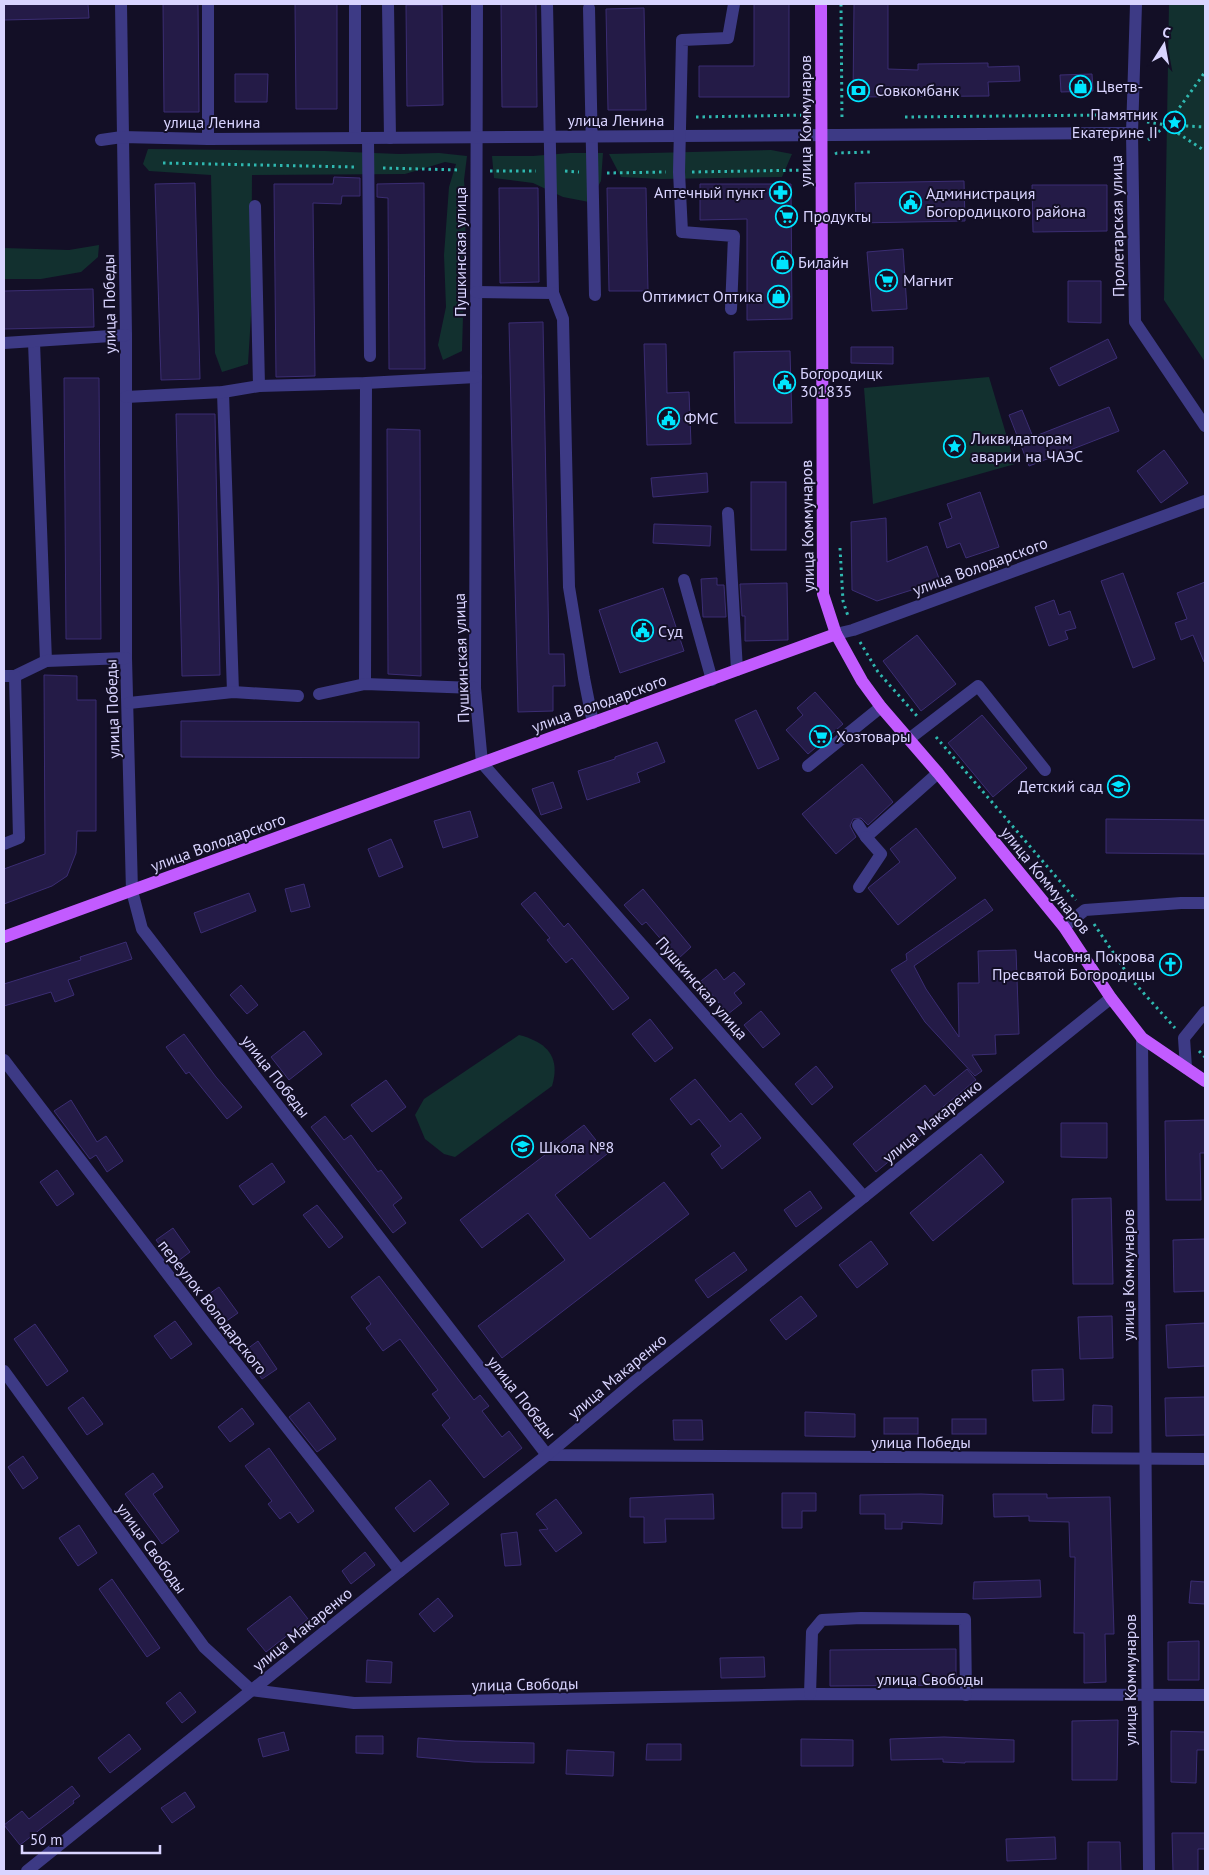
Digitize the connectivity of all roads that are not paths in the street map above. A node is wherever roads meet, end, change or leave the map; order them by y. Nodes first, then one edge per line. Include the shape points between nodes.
1 (121, 4) edge
2 (208, 4) edge
3 (354, 4) edge
4 (388, 4) edge
5 (477, 4) edge
6 (547, 4) edge
7 (734, 4) edge
8 (821, 4) edge
9 (1136, 4) edge
10 (589, 8) dead end
11 (1132, 133) junction
12 (822, 135) junction
13 (679, 136) junction
14 (122, 137) junction
15 (476, 137) junction
16 (550, 137) junction
17 (592, 137) junction
18 (362, 138) junction
19 (390, 138) junction
20 (208, 139) junction
21 (101, 140) dead end
22 (255, 206) dead end
23 (476, 292) junction
24 (553, 293) junction
25 (596, 295) dead end
26 (732, 309) dead end
27 (126, 335) junction
28 (34, 342) junction
29 (4, 343) edge
30 (370, 356) dead end
31 (476, 377) junction
32 (366, 383) junction
33 (259, 386) junction
34 (223, 392) junction
35 (126, 397) junction
36 (1205, 426) edge
37 (1205, 501) edge
38 (728, 513) dead end
39 (684, 580) dead end
40 (836, 634) junction
41 (126, 658) junction
42 (46, 661) junction
43 (737, 670) junction
44 (9, 676) edge
45 (712, 680) junction
46 (366, 684) junction
47 (475, 688) junction
48 (233, 692) junction
49 (319, 694) dead end
50 (298, 696) dead end
51 (129, 703) junction
52 (881, 707) junction
53 (593, 722) junction
54 (909, 739) junction
55 (482, 763) junction
56 (808, 766) dead end
57 (1045, 770) dead end
58 (938, 774) junction
59 (858, 825) dead end
60 (866, 837) junction
61 (4, 844) edge
62 (859, 888) dead end
63 (132, 891) junction
64 (1205, 903) edge
65 (1064, 926) junction
66 (4, 937) edge
67 (1111, 998) junction
68 (1205, 1012) edge
69 (1142, 1038) junction
70 (4, 1060) edge
71 (1186, 1068) junction
72 (1205, 1081) edge
73 (864, 1197) junction
74 (4, 1371) edge
75 (547, 1455) junction
76 (1205, 1459) edge
77 (1145, 1460) junction
78 (400, 1571) junction
79 (252, 1690) junction
80 (810, 1694) junction
81 (966, 1695) junction
82 (1205, 1695) edge
83 (1146, 1696) junction
84 (27, 1871) edge
85 (1149, 1871) edge

1 - 14 street, улица Победы
2 - 20 street
3 - 18 street
4 - 19 street
5 - 15 street, Пушкинская улица
6 - 16 street
7 - 13 street via 728,38 682,40
8 - 12 main road, улица Коммунаров
9 - 11 street, Пролетарская улица
10 - 17 street
11 - 12 street, улица Ленина
11 - 36 street, Пролетарская улица via 1135,322
12 - 13 street, улица Ленина
12 - 40 main road, улица Коммунаров via 823,594
13 - 17 street, улица Ленина
13 - 26 street via 682,232 734,236
14 - 20 street, улица Ленина
14 - 21 street, улица Ленина
14 - 27 street, улица Победы
15 - 16 street, улица Ленина
15 - 19 street, улица Ленина
15 - 23 street, Пушкинская улица
16 - 17 street, улица Ленина
16 - 24 street
17 - 25 street
18 - 19 street, улица Ленина
18 - 20 street, улица Ленина
18 - 30 street via 367,167
22 - 33 street
23 - 24 street
23 - 31 street, Пушкинская улица
24 - 53 street via 562,319 569,586
27 - 28 street
27 - 35 street, улица Победы
28 - 29 street
28 - 42 street
31 - 32 street
31 - 47 street, Пушкинская улица
32 - 33 street
32 - 46 street
33 - 34 street
34 - 35 street
34 - 48 street
35 - 41 street, улица Победы
37 - 40 street, улица Володарского
38 - 43 street
39 - 45 street
40 - 43 main road, улица Володарского
40 - 52 main road, улица Коммунаров via 862,681
41 - 42 street
41 - 51 street, улица Победы
42 - 44 street
43 - 45 main road, улица Володарского
44 - 61 street via 19,838
45 - 53 main road, улица Володарского
46 - 47 street
46 - 49 street
47 - 55 street, Пушкинская улица
48 - 50 street
48 - 51 street
51 - 63 street, улица Победы
52 - 54 main road, улица Коммунаров
52 - 56 street
53 - 55 main road, улица Володарского
54 - 57 street via 978,686
54 - 58 main road, улица Коммунаров
55 - 63 main road, улица Володарского
55 - 73 street, Пушкинская улица
58 - 60 street
58 - 65 main road, улица Коммунаров
59 - 60 street
60 - 62 street via 881,854
63 - 66 main road, улица Володарского
63 - 75 street, улица Победы via 142,929
64 - 65 street via 1085,910
65 - 67 main road, улица Коммунаров
67 - 69 main road, улица Коммунаров
67 - 73 street, улица Макаренко
68 - 71 street via 1184,1038
69 - 71 main road
69 - 77 street, улица Коммунаров
70 - 78 street, переулок Володарского
71 - 72 main road
73 - 75 street, улица Макаренко
74 - 79 street, улица Свободы via 204,1647
75 - 77 street, улица Победы
75 - 78 street, улица Макаренко
76 - 77 street, улица Победы
77 - 83 street, улица Коммунаров
78 - 79 street, улица Макаренко
79 - 80 street, улица Свободы via 354,1703
79 - 84 street, улица Макаренко
80 - 81 street, улица Свободы
80 - 81 street via 812,1632 822,1620 860,1618 965,1619
81 - 83 street, улица Свободы
82 - 83 street, улица Свободы
83 - 85 street, улица Коммунаров

